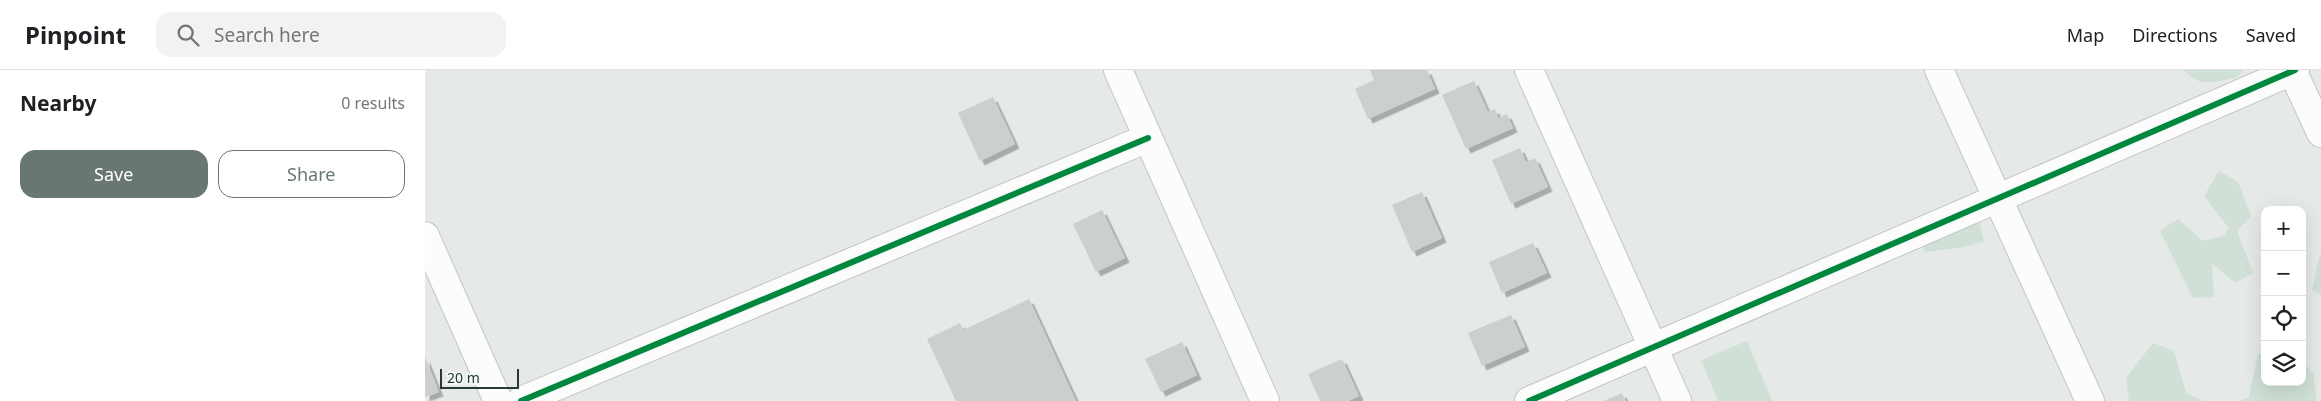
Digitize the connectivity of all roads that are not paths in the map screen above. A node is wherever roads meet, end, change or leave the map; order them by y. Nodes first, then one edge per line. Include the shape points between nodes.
1 (1118, 70) edge
2 (1529, 70) edge
3 (1939, 70) edge
4 (2294, 70) edge
5 (2321, 132) edge
6 (1148, 138) junction
7 (1998, 199) junction
8 (425, 236) edge
9 (1653, 348) junction
10 (498, 401) edge
11 (521, 401) edge
12 (1265, 401) edge
13 (1529, 401) edge
14 (1677, 401) edge
15 (2090, 401) edge

1 - 6 street
2 - 9 street
3 - 7 street
4 - 5 street
4 - 7 street
6 - 11 street
6 - 12 street
7 - 9 street
7 - 15 street
8 - 10 street
9 - 13 street
9 - 14 street

